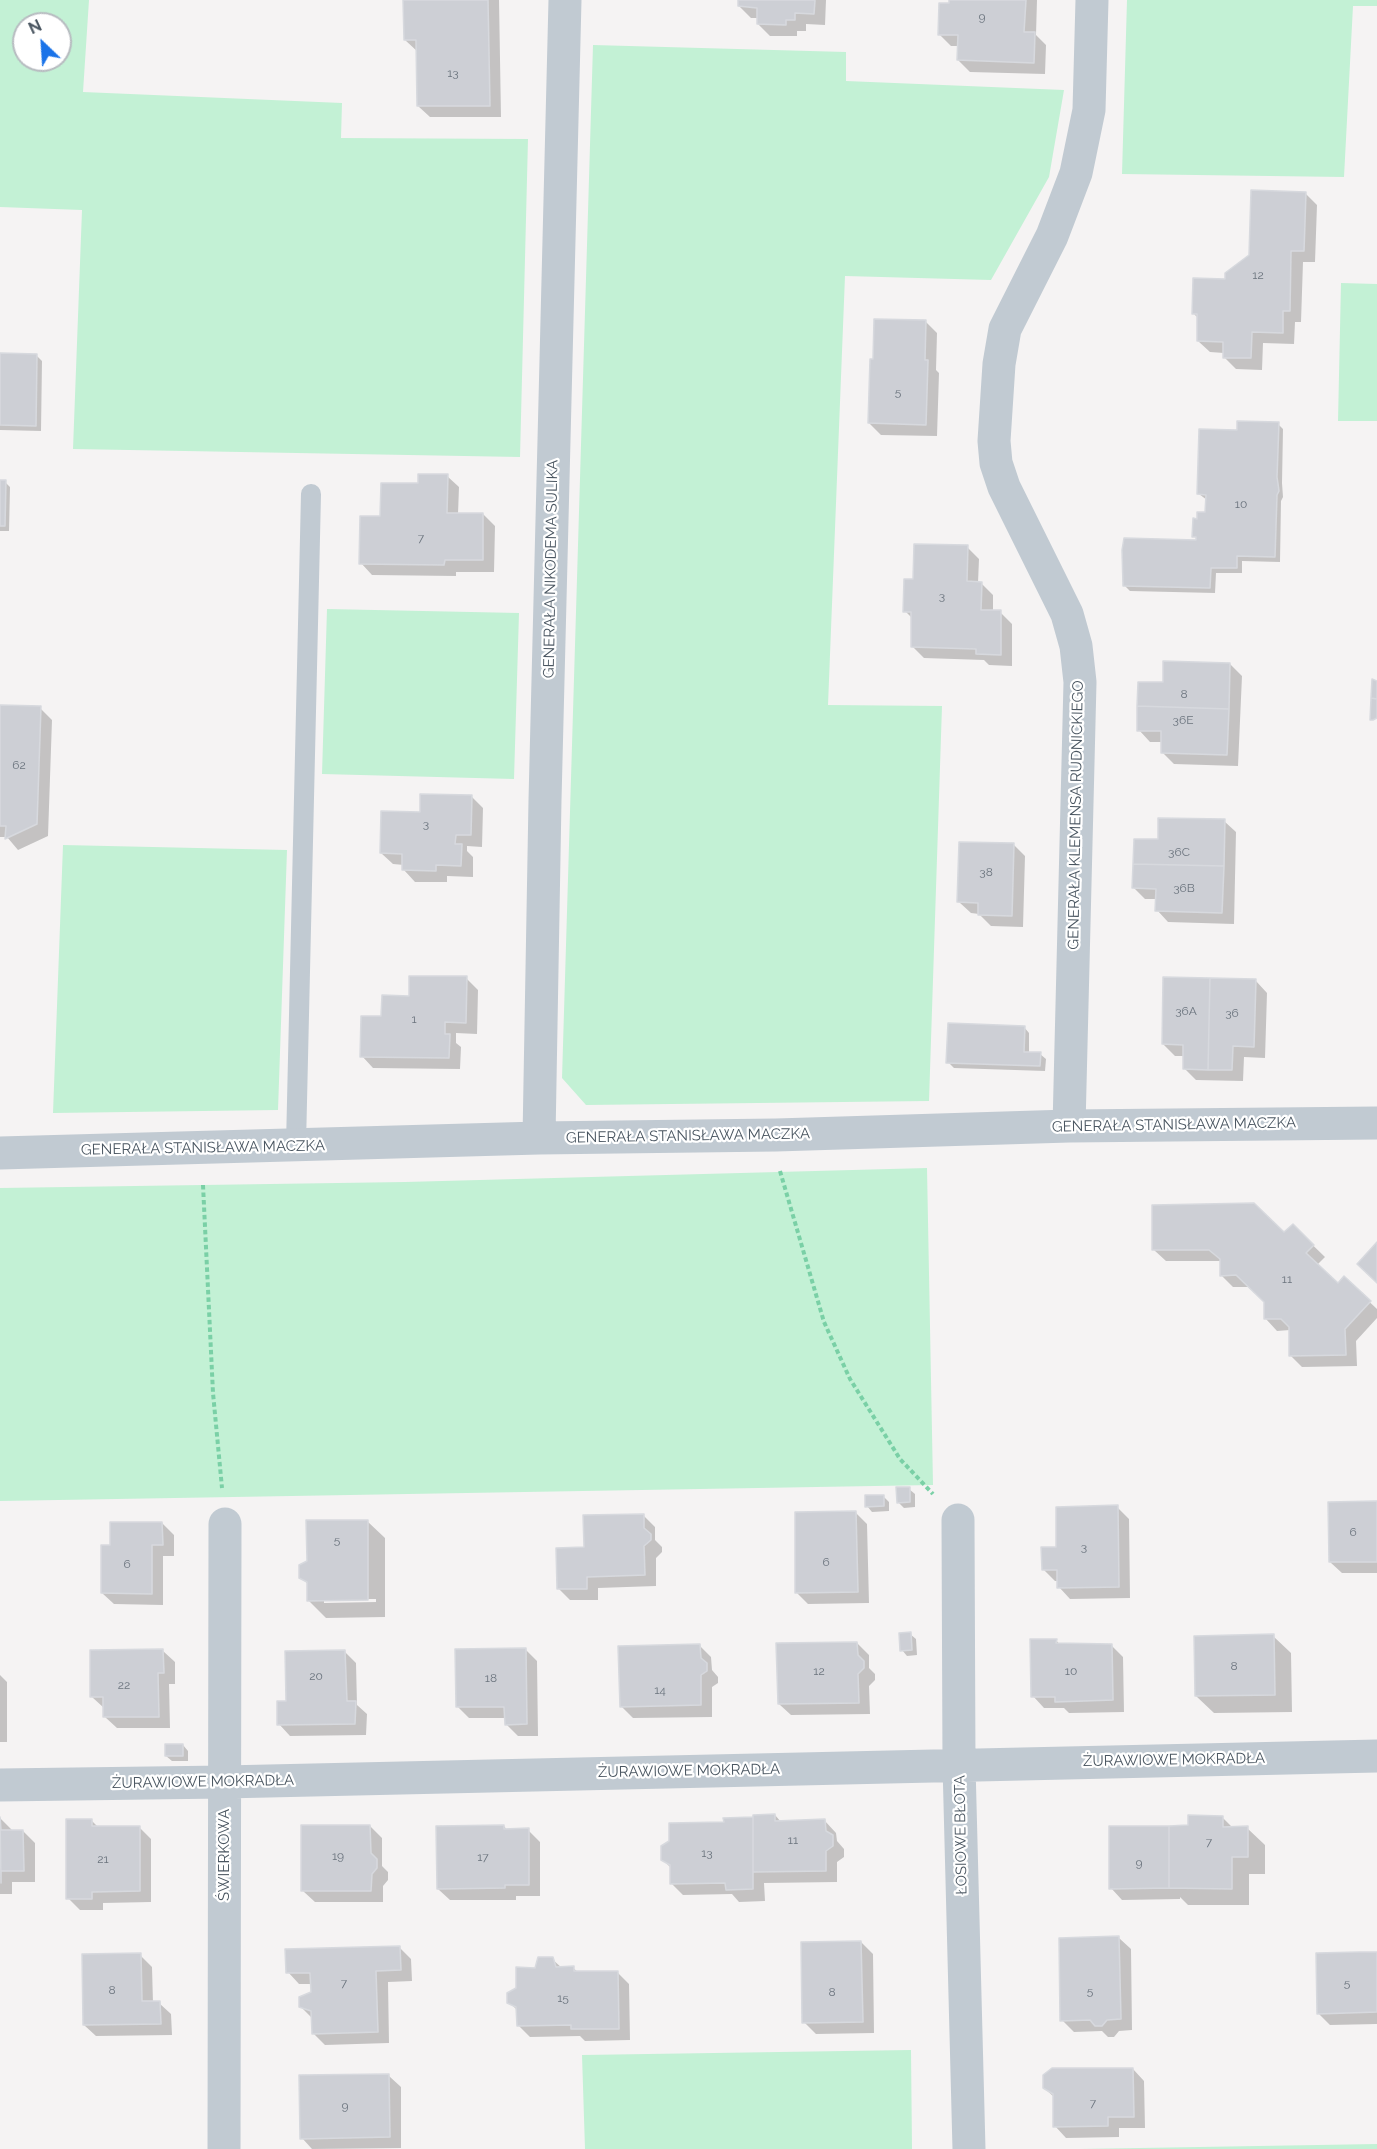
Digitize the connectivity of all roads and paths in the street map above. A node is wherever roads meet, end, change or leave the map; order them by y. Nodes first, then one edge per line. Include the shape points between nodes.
1 (565, 0) edge
2 (1092, 0) edge
3 (311, 494) dead end
4 (1377, 1123) edge
5 (1069, 1126) junction
6 (776, 1135) junction
7 (539, 1138) junction
8 (296, 1146) junction
9 (201, 1148) junction
10 (0, 1153) edge
11 (958, 1520) joint
12 (225, 1524) joint
13 (1377, 1756) edge
14 (959, 1765) junction
15 (224, 1782) junction
16 (0, 1785) edge
17 (224, 2149) edge
18 (969, 2149) edge

1 - 7 street, GENERAŁA NIKODEMA SULIKA
2 - 5 street, GENERAŁA KLEMENSA RUDNICKIEGO via 1089,110 1076,173 1052,236 1005,329 994,441 1004,487 1067,614 1079,673
3 - 8 lane
4 - 5 street, GENERAŁA STANISŁAWA MACZKA
5 - 6 street, GENERAŁA STANISŁAWA MACZKA
6 - 7 street, GENERAŁA STANISŁAWA MACZKA
6 - 11 path via 780,1170 824,1322 846,1369 900,1459
7 - 8 street, GENERAŁA STANISŁAWA MACZKA
8 - 9 street, GENERAŁA STANISŁAWA MACZKA
9 - 10 street, GENERAŁA STANISŁAWA MACZKA
9 - 12 path via 213,1393
11 - 14 street, ŁOSIOWE BŁOTA
12 - 15 street, ŚWIERKOWA
13 - 14 street, ŻURAWIOWE MOKRADŁA
14 - 15 street, ŻURAWIOWE MOKRADŁA
14 - 18 street, ŁOSIOWE BŁOTA
15 - 16 street, ŻURAWIOWE MOKRADŁA
15 - 17 street, ŚWIERKOWA

